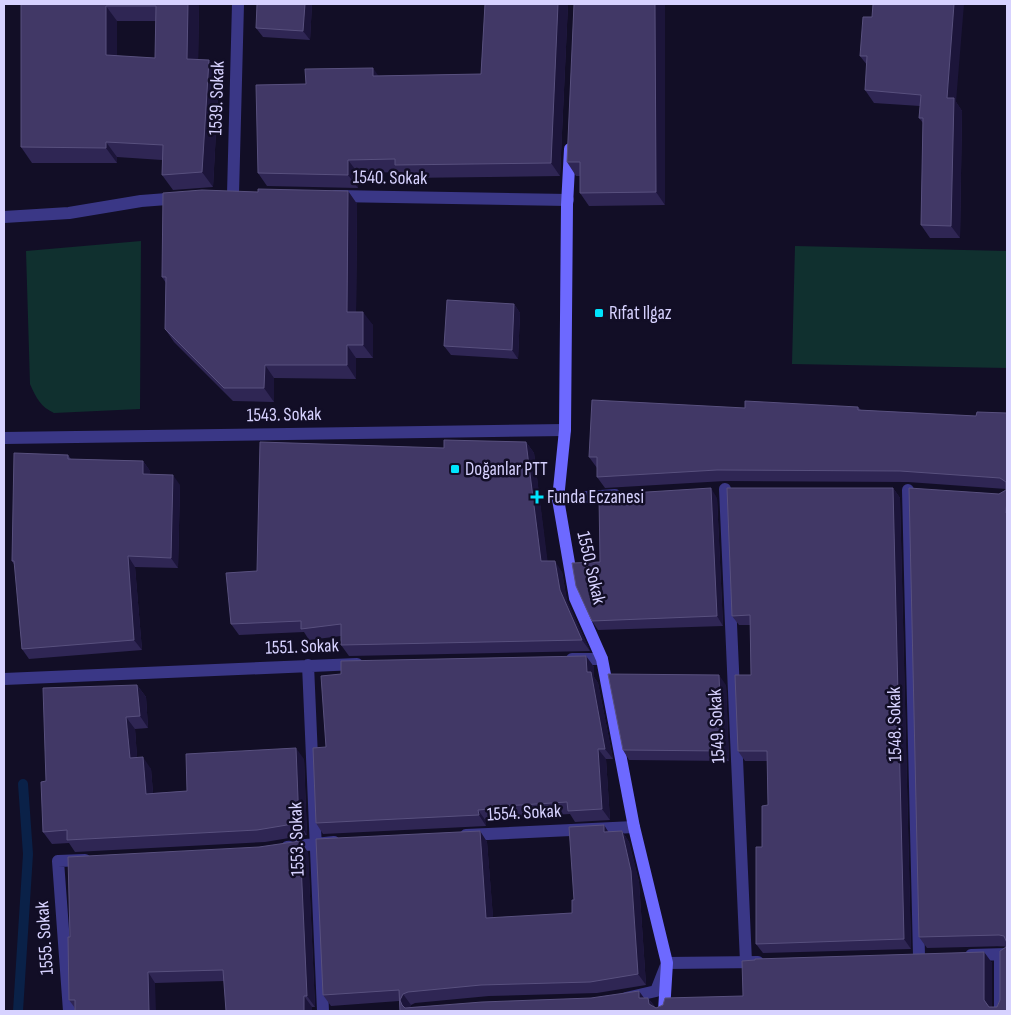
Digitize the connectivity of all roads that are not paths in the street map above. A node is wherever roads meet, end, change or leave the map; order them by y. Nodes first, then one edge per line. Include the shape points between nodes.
1 (238, 4) edge
2 (570, 141) edge
3 (233, 194) edge
4 (322, 195) edge
5 (196, 196) edge
6 (568, 200) junction
7 (4, 217) edge
8 (565, 430) junction
9 (4, 438) edge
10 (725, 489) edge
11 (908, 490) edge
12 (627, 495) edge
13 (558, 499) junction
14 (602, 659) junction
15 (562, 660) edge
16 (366, 663) edge
17 (308, 665) junction
18 (4, 679) edge
19 (634, 826) junction
20 (455, 836) edge
21 (346, 841) edge
22 (316, 842) junction
23 (274, 849) edge
24 (98, 859) edge
25 (1004, 954) edge
26 (919, 956) edge
27 (955, 956) edge
28 (775, 961) edge
29 (746, 962) junction
30 (667, 963) junction
31 (612, 1000) edge
32 (69, 1011) edge
33 (323, 1011) edge
34 (664, 1011) edge
35 (1000, 1011) edge

1 - 3 street, 1539. Sokak
2 - 6 street, 1550. Sokak
4 - 6 street, 1540. Sokak
5 - 7 street via 69,213
6 - 8 street, 1550. Sokak
8 - 9 street, 1543. Sokak
8 - 13 street, 1550. Sokak
10 - 29 street, 1549. Sokak
11 - 26 street, 1548. Sokak
12 - 13 street
13 - 14 street, 1550. Sokak via 575,598
14 - 15 street
14 - 19 street, 1550. Sokak
16 - 17 street, 1551. Sokak
17 - 18 street, 1551. Sokak
17 - 22 street, 1553. Sokak
19 - 20 street, 1554. Sokak
19 - 30 street, 1550. Sokak
21 - 22 street
22 - 23 street
22 - 33 street, 1553. Sokak
24 - 32 street, 1555. Sokak via 58,861
25 - 27 street
25 - 35 street
28 - 29 street
29 - 30 street
30 - 31 street via 656,991
30 - 34 street, 1550. Sokak

